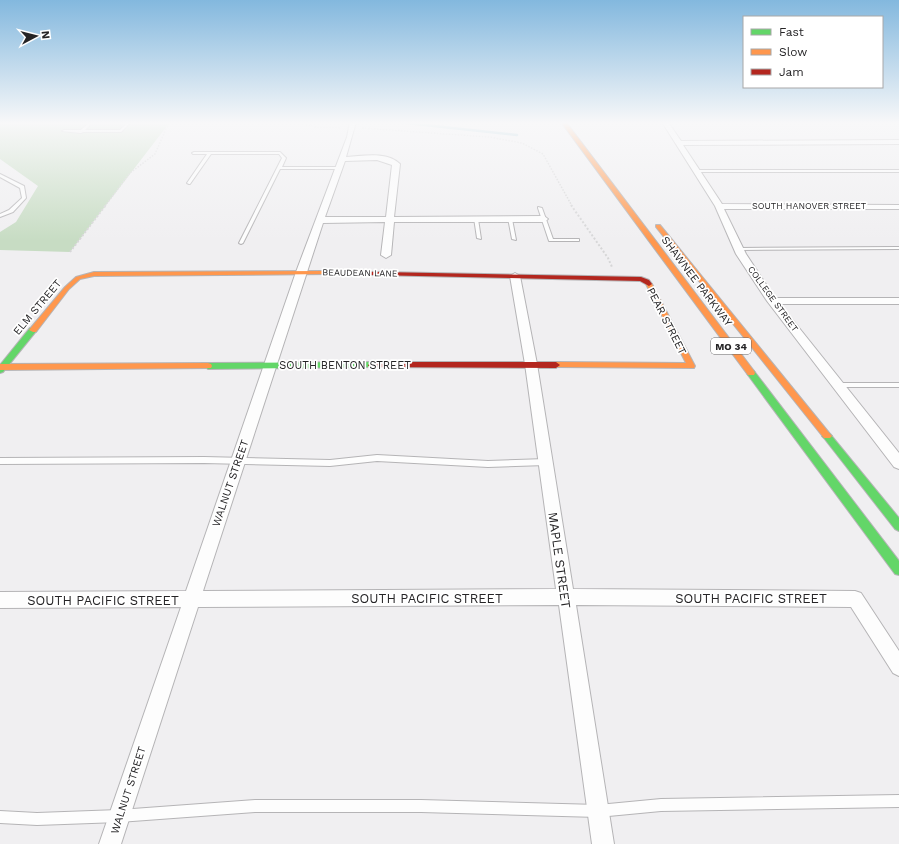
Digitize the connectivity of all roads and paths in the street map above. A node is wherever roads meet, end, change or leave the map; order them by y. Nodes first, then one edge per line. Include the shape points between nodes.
1 (145, 161) edge
2 (204, 161) edge
3 (282, 161) edge
4 (361, 161) edge
5 (392, 161) edge
6 (547, 161) edge
7 (593, 161) edge
8 (691, 161) edge
9 (341, 164) junction
10 (279, 168) junction
11 (697, 171) junction
12 (899, 171) edge
13 (0, 176) edge
14 (189, 183) dead end
15 (719, 206) junction
16 (899, 207) edge
17 (540, 208) dead end
18 (0, 216) edge
19 (650, 216) dead end
20 (476, 219) junction
21 (510, 219) junction
22 (544, 219) junction
23 (320, 220) junction
24 (391, 220) junction
25 (479, 238) dead end
26 (514, 239) dead end
27 (577, 240) dead end
28 (241, 243) dead end
29 (899, 248) edge
30 (739, 249) junction
31 (70, 252) dead end
32 (386, 255) dead end
33 (301, 272) junction
34 (515, 276) junction
35 (78, 278) joint
36 (617, 278) junction
37 (641, 279) joint
38 (772, 301) junction
39 (899, 301) edge
40 (532, 364) junction
41 (270, 365) junction
42 (690, 366) joint
43 (1, 368) edge
44 (838, 385) junction
45 (899, 385) edge
46 (0, 461) edge
47 (238, 461) junction
48 (546, 462) junction
49 (899, 463) edge
50 (899, 526) edge
51 (899, 570) edge
52 (565, 597) junction
53 (0, 600) edge
54 (191, 600) junction
55 (899, 667) edge
56 (899, 801) edge
57 (598, 811) junction
58 (119, 816) junction
59 (0, 817) edge
60 (110, 844) edge
61 (603, 844) edge

1 - 31 path via 130,173
2 - 14 lane
3 - 10 lane
4 - 9 street
5 - 24 street via 396,164
6 - 36 path via 568,201 608,258
7 - 51 main road, SHAWNEE PARKWAY / MO 34
8 - 11 street, COLLEGE STREET
9 - 10 lane
9 - 23 street, WALNUT STREET
10 - 28 lane
11 - 12 lane
11 - 15 street, COLLEGE STREET
13 - 18 lane via 22,187 24,198 11,211
15 - 16 street, SOUTH HANOVER STREET
15 - 30 street, COLLEGE STREET
17 - 22 lane
19 - 50 main road, SHAWNEE PARKWAY / MO 34
20 - 21 street
20 - 24 street
20 - 25 lane
21 - 22 street
21 - 26 lane
22 - 27 lane via 551,240
23 - 24 street
23 - 33 street, WALNUT STREET
24 - 32 street
29 - 30 lane
30 - 38 street, COLLEGE STREET
33 - 34 main road, BEAUDEAN LANE
33 - 35 main road, BEAUDEAN LANE via 94,274
33 - 41 street, WALNUT STREET
34 - 36 main road, BEAUDEAN LANE
34 - 40 street, MAPLE STREET
35 - 43 main road, ELM STREET
36 - 37 main road, BEAUDEAN LANE
37 - 42 main road, PEAR STREET via 647,281
38 - 39 street
38 - 44 street, COLLEGE STREET
40 - 41 main road, SOUTH BENTON STREET
40 - 42 main road, SOUTH BENTON STREET
40 - 48 street, MAPLE STREET
41 - 43 main road, SOUTH BENTON STREET
41 - 47 street, WALNUT STREET
44 - 45 lane
44 - 49 street, COLLEGE STREET
46 - 47 lane
47 - 48 lane via 330,463 377,458 488,464
47 - 54 street, WALNUT STREET
48 - 52 street, MAPLE STREET
52 - 54 street, SOUTH PACIFIC STREET
52 - 55 street, SOUTH PACIFIC STREET via 855,599
52 - 57 street, MAPLE STREET
53 - 54 street, SOUTH PACIFIC STREET
54 - 58 street, WALNUT STREET
56 - 57 lane via 661,805
57 - 58 lane via 421,806 255,806
57 - 61 street, MAPLE STREET
58 - 59 lane via 37,819
58 - 60 street, WALNUT STREET

